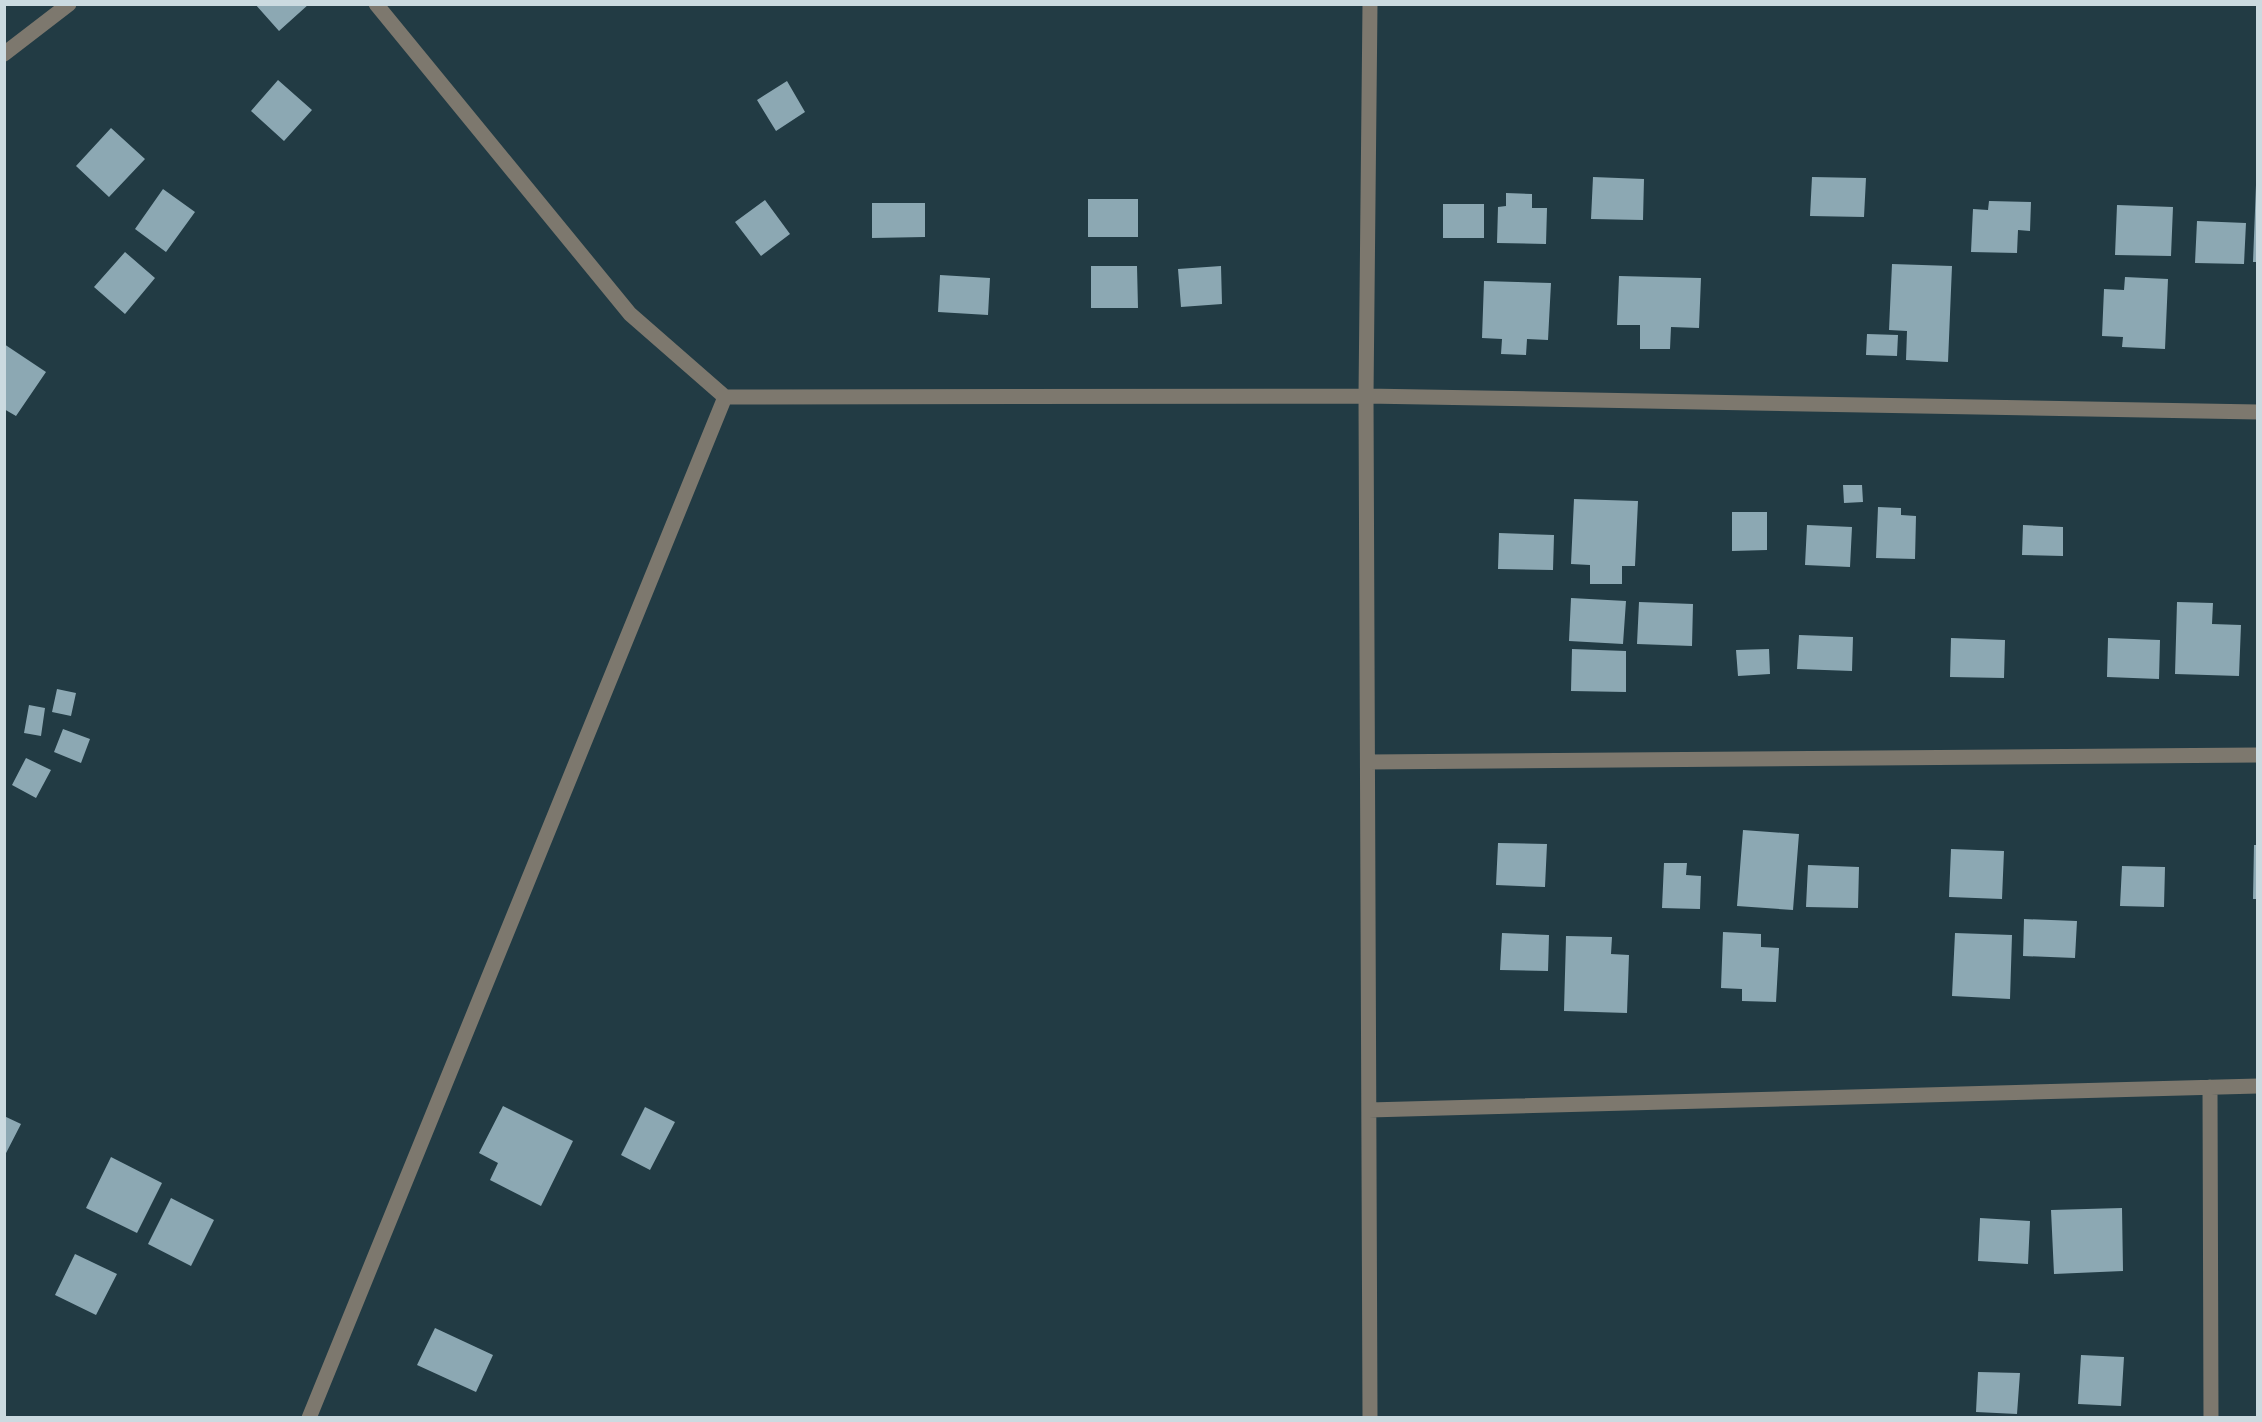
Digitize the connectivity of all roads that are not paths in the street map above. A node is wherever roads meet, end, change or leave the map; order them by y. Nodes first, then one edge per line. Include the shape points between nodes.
1 (69, 4) edge
2 (376, 4) edge
3 (1370, 4) edge
4 (4, 54) edge
5 (1366, 396) junction
6 (725, 397) junction
7 (2258, 412) edge
8 (2258, 755) edge
9 (1368, 762) junction
10 (2258, 1086) edge
11 (2210, 1087) junction
12 (1369, 1110) junction
13 (309, 1418) edge
14 (1370, 1418) edge
15 (2211, 1418) edge

1 - 4 street
2 - 6 street via 630,314
3 - 5 street
5 - 6 street
5 - 7 street
5 - 9 street
6 - 13 street
8 - 9 street
9 - 12 street
10 - 11 street
11 - 12 street
11 - 15 street
12 - 14 street

